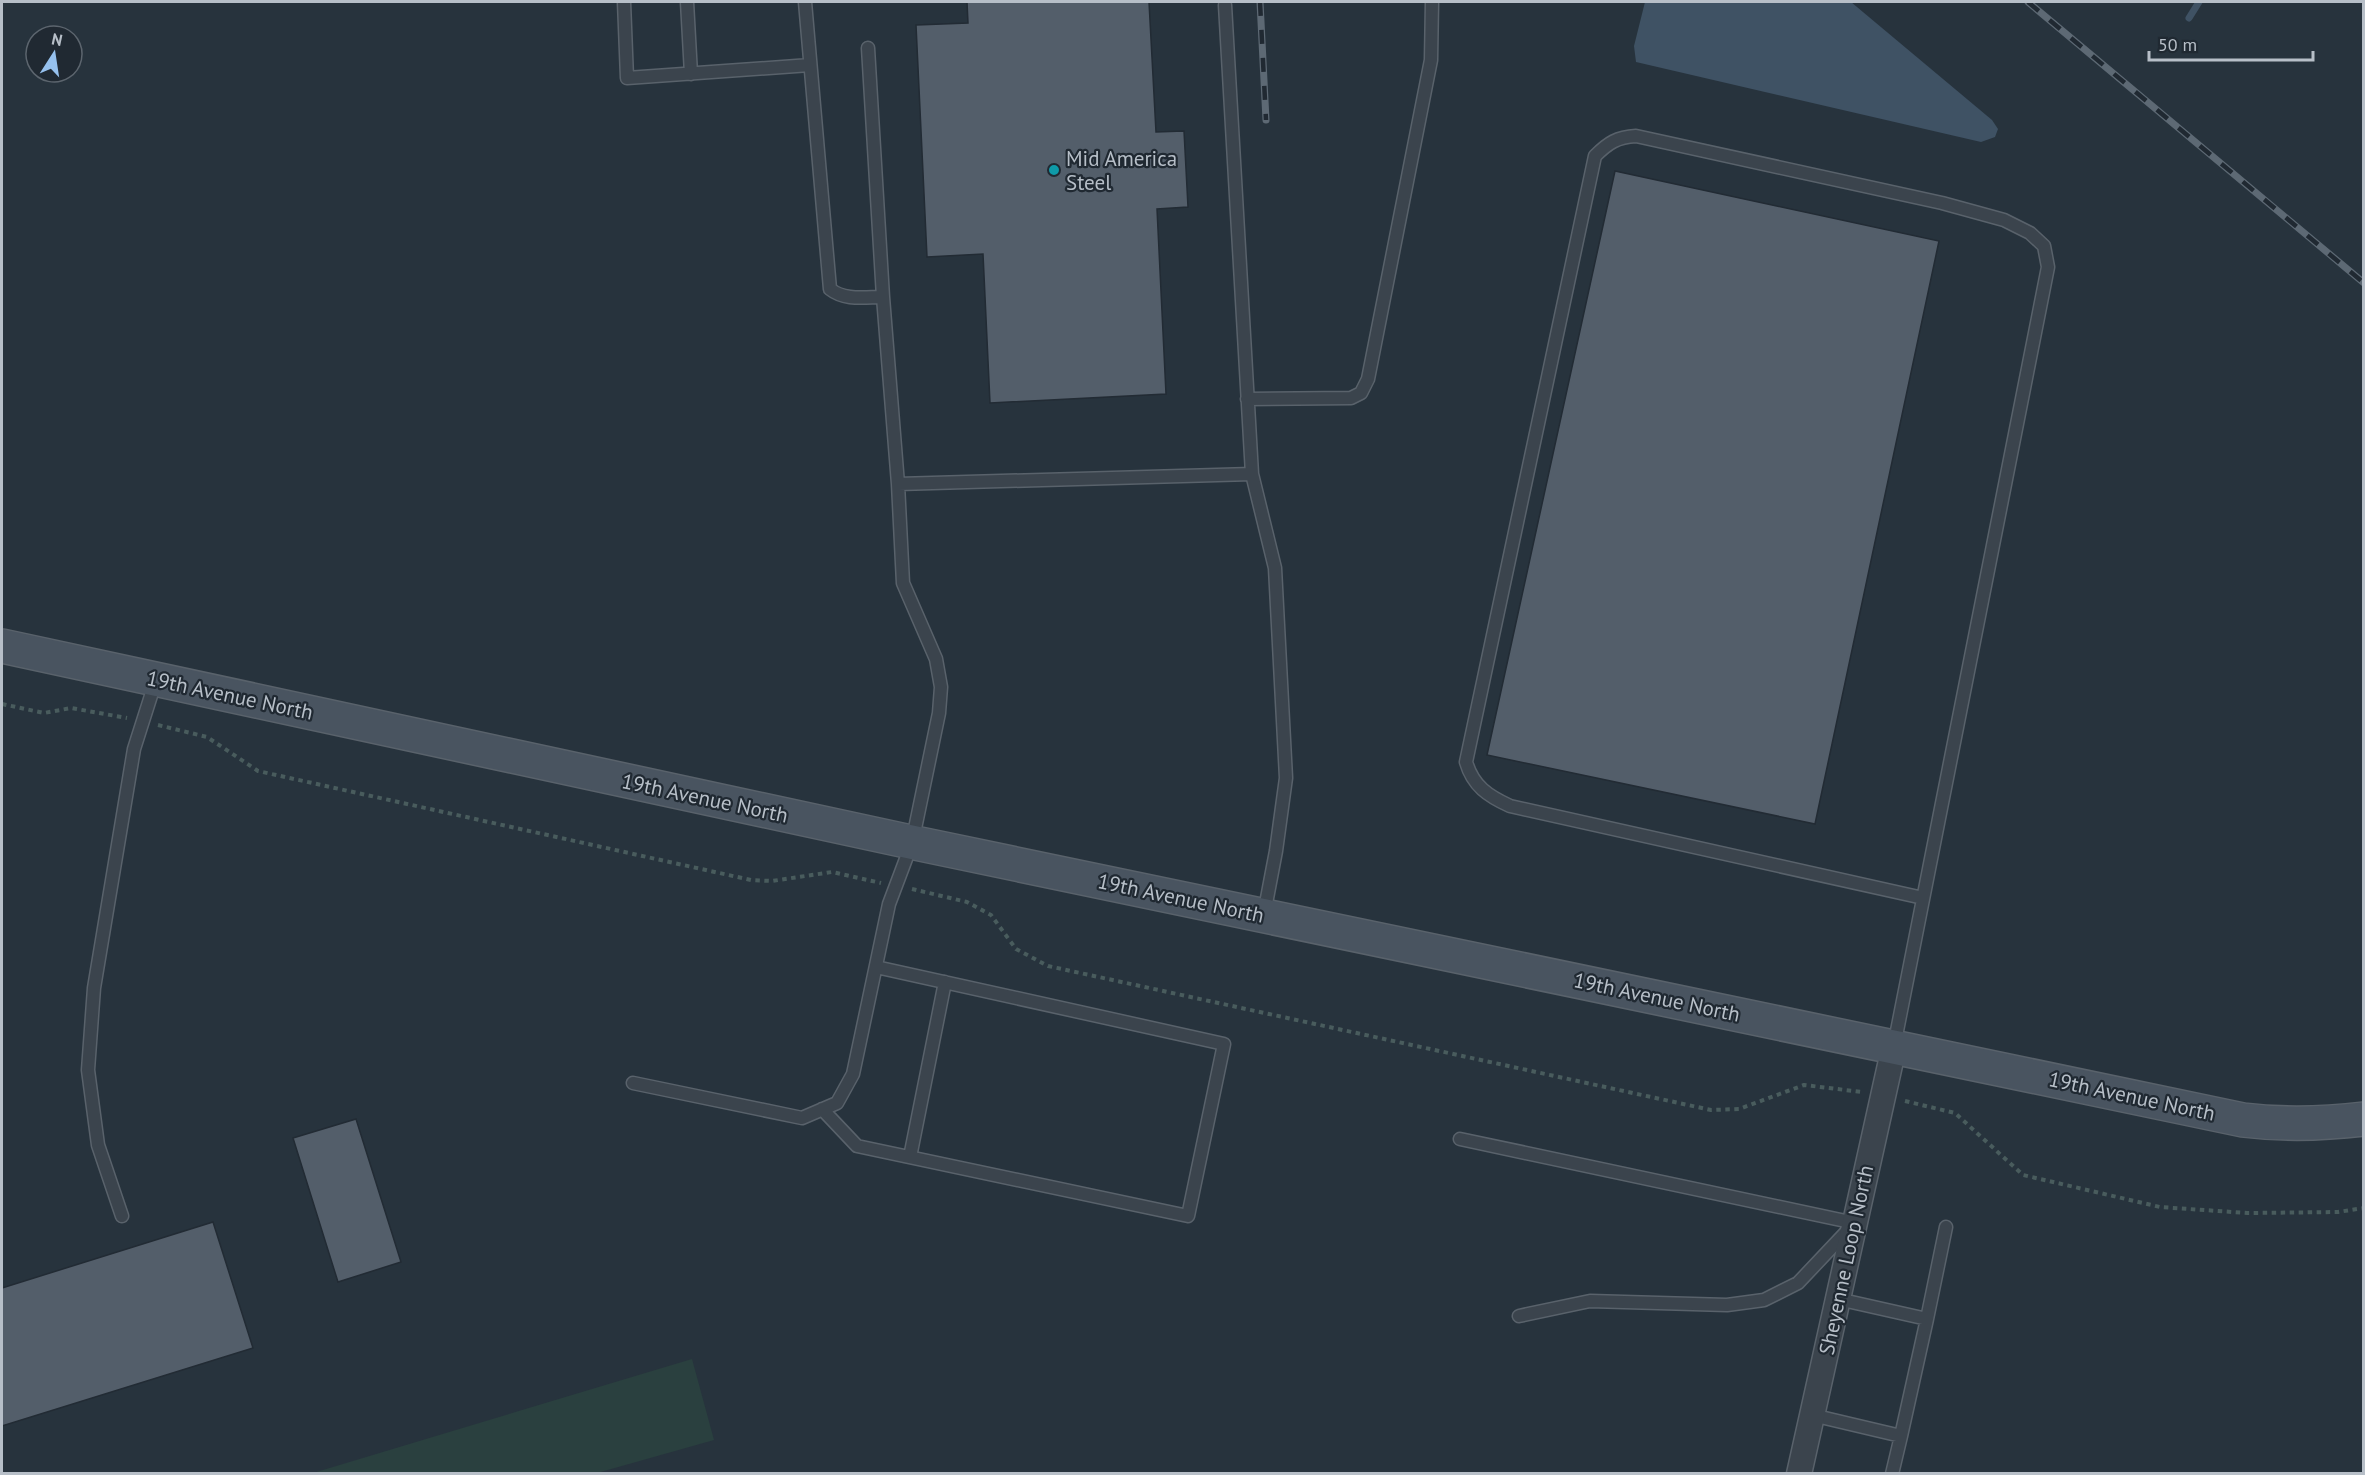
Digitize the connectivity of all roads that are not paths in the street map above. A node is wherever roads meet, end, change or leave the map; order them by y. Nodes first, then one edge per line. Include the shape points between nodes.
1 (624, 2) edge
2 (687, 2) edge
3 (805, 2) edge
4 (1432, 2) edge
5 (1225, 5) dead end
6 (868, 48) dead end
7 (810, 64) junction
8 (691, 74) junction
9 (883, 297) junction
10 (1247, 399) junction
11 (1252, 474) junction
12 (898, 484) junction
13 (2, 646) edge
14 (156, 679) junction
15 (912, 843) junction
16 (1923, 898) junction
17 (1264, 915) junction
18 (876, 967) junction
19 (945, 982) junction
20 (1894, 1047) junction
21 (633, 1083) dead end
22 (822, 1109) junction
23 (2364, 1119) edge
24 (1460, 1139) dead end
25 (910, 1157) junction
26 (122, 1216) dead end
27 (1855, 1223) junction
28 (1946, 1227) dead end
29 (1838, 1299) junction
30 (1519, 1316) dead end
31 (1926, 1319) junction
32 (1812, 1415) junction
33 (1901, 1436) junction
34 (1799, 1473) edge
35 (1892, 1473) edge

1 - 8 lane via 627,78
2 - 8 lane
3 - 7 lane
4 - 10 lane via 1431,60 1368,380 1361,393 1351,398
5 - 10 lane
6 - 9 lane
7 - 8 lane
7 - 9 lane via 830,289 850,297
9 - 12 lane
10 - 11 lane
11 - 12 lane
11 - 17 lane via 1275,568 1286,778
12 - 15 lane via 903,583 936,659 940,687 939,713
13 - 14 street, 19th Avenue North
14 - 15 street, 19th Avenue North
14 - 26 lane via 134,749 94,988 88,1070 98,1145
15 - 17 street, 19th Avenue North
15 - 18 lane via 889,904
16 - 16 lane via 1510,806 1488,796 1470,777 1466,762 1595,156 1618,137 1636,136 1942,203 2004,220 2030,233 2044,246 2048,267
16 - 20 lane
17 - 20 street, 19th Avenue North
18 - 19 lane
18 - 22 lane via 853,1074 837,1103
19 - 25 lane
19 - 25 lane via 1224,1044 1188,1216
20 - 23 street, 19th Avenue North via 2243,1120 2319,1124
20 - 27 street, Sheyenne Loop North
21 - 22 lane via 802,1118
22 - 25 lane via 857,1146
24 - 27 lane
27 - 29 street, Sheyenne Loop North
27 - 30 lane via 1798,1283 1764,1300 1727,1305 1590,1301
28 - 31 lane
29 - 31 lane
29 - 32 street, Sheyenne Loop North
31 - 33 lane
32 - 33 lane
32 - 34 street, Sheyenne Loop North
33 - 35 lane

